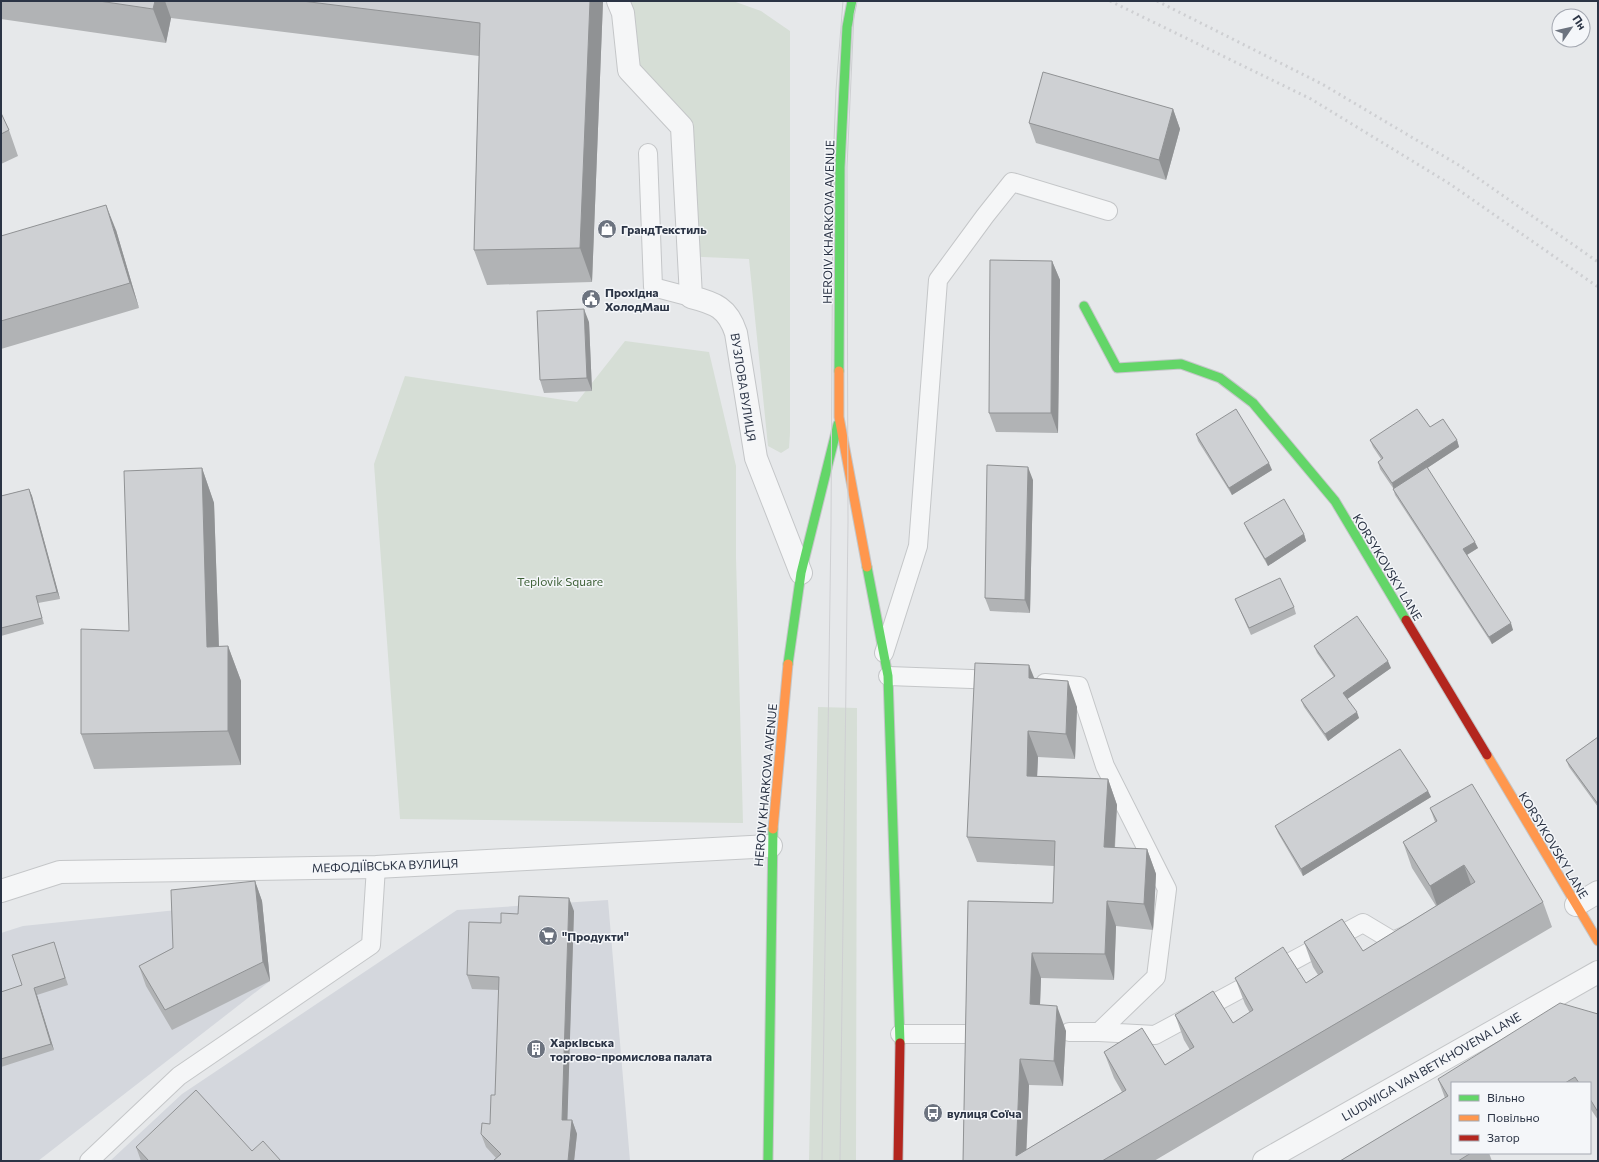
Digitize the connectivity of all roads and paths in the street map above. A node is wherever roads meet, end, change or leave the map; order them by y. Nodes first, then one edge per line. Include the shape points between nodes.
1 (618, 1) edge
2 (852, 1) edge
3 (648, 153) dead end
4 (1108, 210) dead end
5 (691, 297) junction
6 (1084, 306) dead end
7 (839, 417) junction
8 (801, 573) junction
9 (884, 653) junction
10 (888, 676) junction
11 (770, 846) junction
12 (376, 867) junction
13 (1, 891) edge
14 (1598, 892) edge
15 (1576, 905) junction
16 (1427, 927) edge
17 (1598, 941) edge
18 (1598, 972) edge
19 (1069, 1032) dead end
20 (1098, 1032) junction
21 (900, 1034) junction
22 (973, 1034) edge
23 (89, 1161) edge
24 (768, 1161) edge
25 (898, 1161) edge
26 (1264, 1161) edge

1 - 5 street via 623,13 629,70 682,127
2 - 7 main road, HEROIV KHARKOVA AVENUE via 847,27 840,167
3 - 5 lane via 653,287
4 - 9 lane via 1012,182 938,280 918,546
5 - 8 street, ВУЗЛОВА ВУЛИЦЯ via 713,304 724,311 732,321 756,458
6 - 15 main road, KORSYKOVSKY LANE via 1117,368 1181,364 1220,378 1253,403 1278,436 1335,501
7 - 8 main road, HEROIV KHARKOVA AVENUE
7 - 9 main road, HEROIV KHARKOVA AVENUE
8 - 11 main road, HEROIV KHARKOVA AVENUE via 787,669
9 - 10 main road, HEROIV KHARKOVA AVENUE
10 - 20 lane via 950,677 1079,686 1105,766 1167,888 1156,977
10 - 21 main road, HEROIV KHARKOVA AVENUE
11 - 12 street, МЕФОДІЇВСЬКА ВУЛИЦЯ
11 - 24 main road, HEROIV KHARKOVA AVENUE
12 - 13 street, МЕФОДІЇВСЬКА ВУЛИЦЯ via 60,872
12 - 23 lane via 371,945 179,1076
14 - 15 street
15 - 17 main road, KORSYKOVSKY LANE
16 - 20 lane via 1394,940 1364,923 1155,1035
18 - 26 street, LIUDWIGA VAN BETKHOVENA LANE
19 - 20 lane
21 - 22 lane
21 - 25 main road, HEROIV KHARKOVA AVENUE

